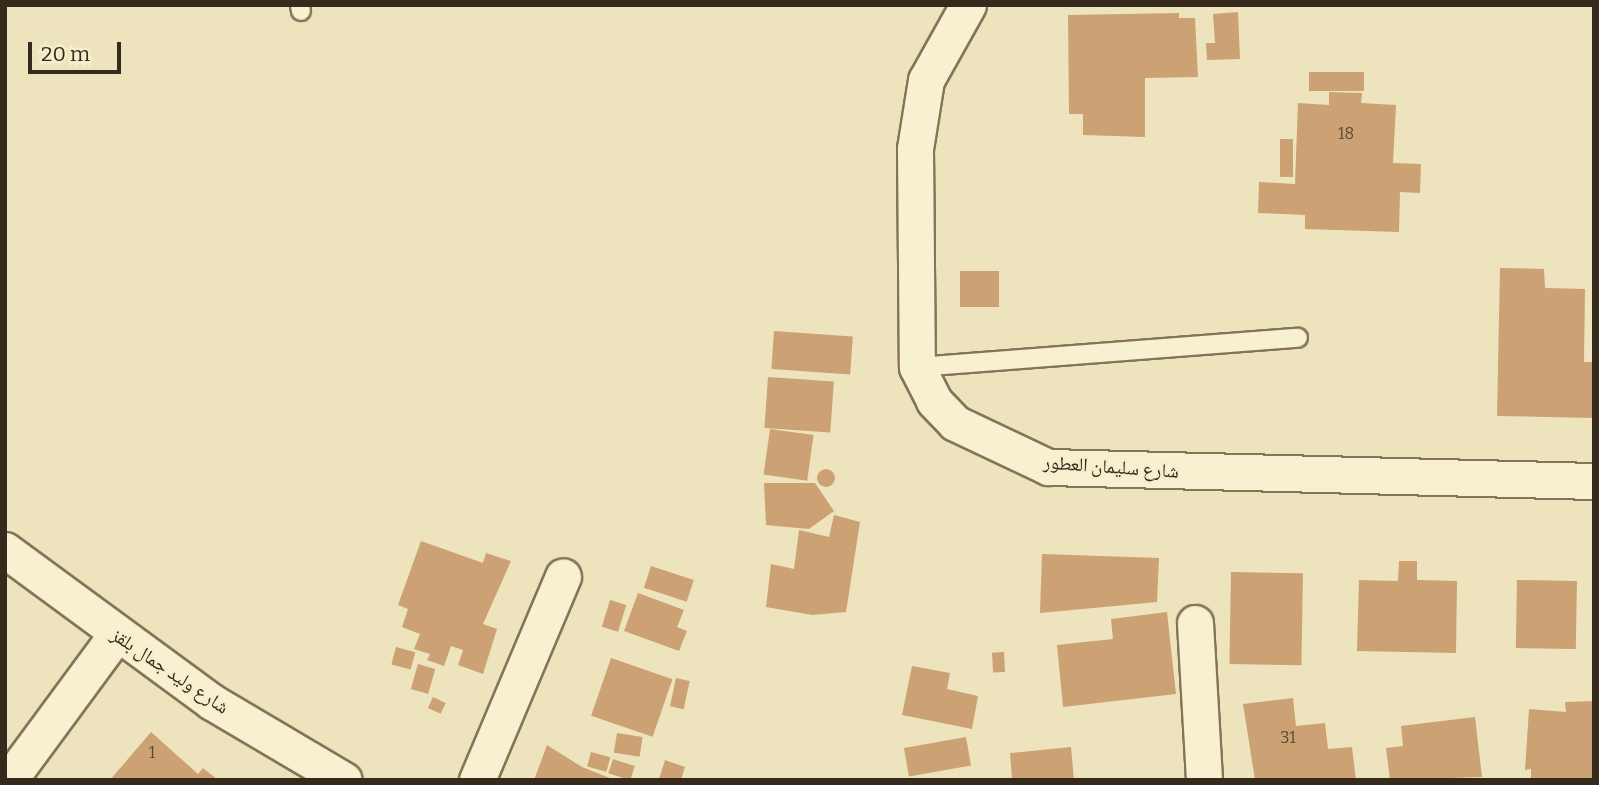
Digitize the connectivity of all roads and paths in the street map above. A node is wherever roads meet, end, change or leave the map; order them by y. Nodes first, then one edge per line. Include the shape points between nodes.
1 (968, 5) edge
2 (1298, 338) dead end
3 (917, 367) junction
4 (1594, 481) edge
5 (5, 550) edge
6 (563, 576) dead end
7 (1195, 623) dead end
8 (116, 635) junction
9 (9, 780) edge
10 (344, 780) edge
11 (477, 780) edge
12 (1204, 780) edge

1 - 3 street, شارع سليمان العطور via 939,49 918,107
2 - 3 lane
3 - 4 street, شارع سليمان العطور via 934,401 955,423 1048,467
5 - 8 street, شارع وليد جمال بلقز
6 - 11 street
7 - 12 street
8 - 9 street
8 - 10 street, شارع وليد جمال بلقز

